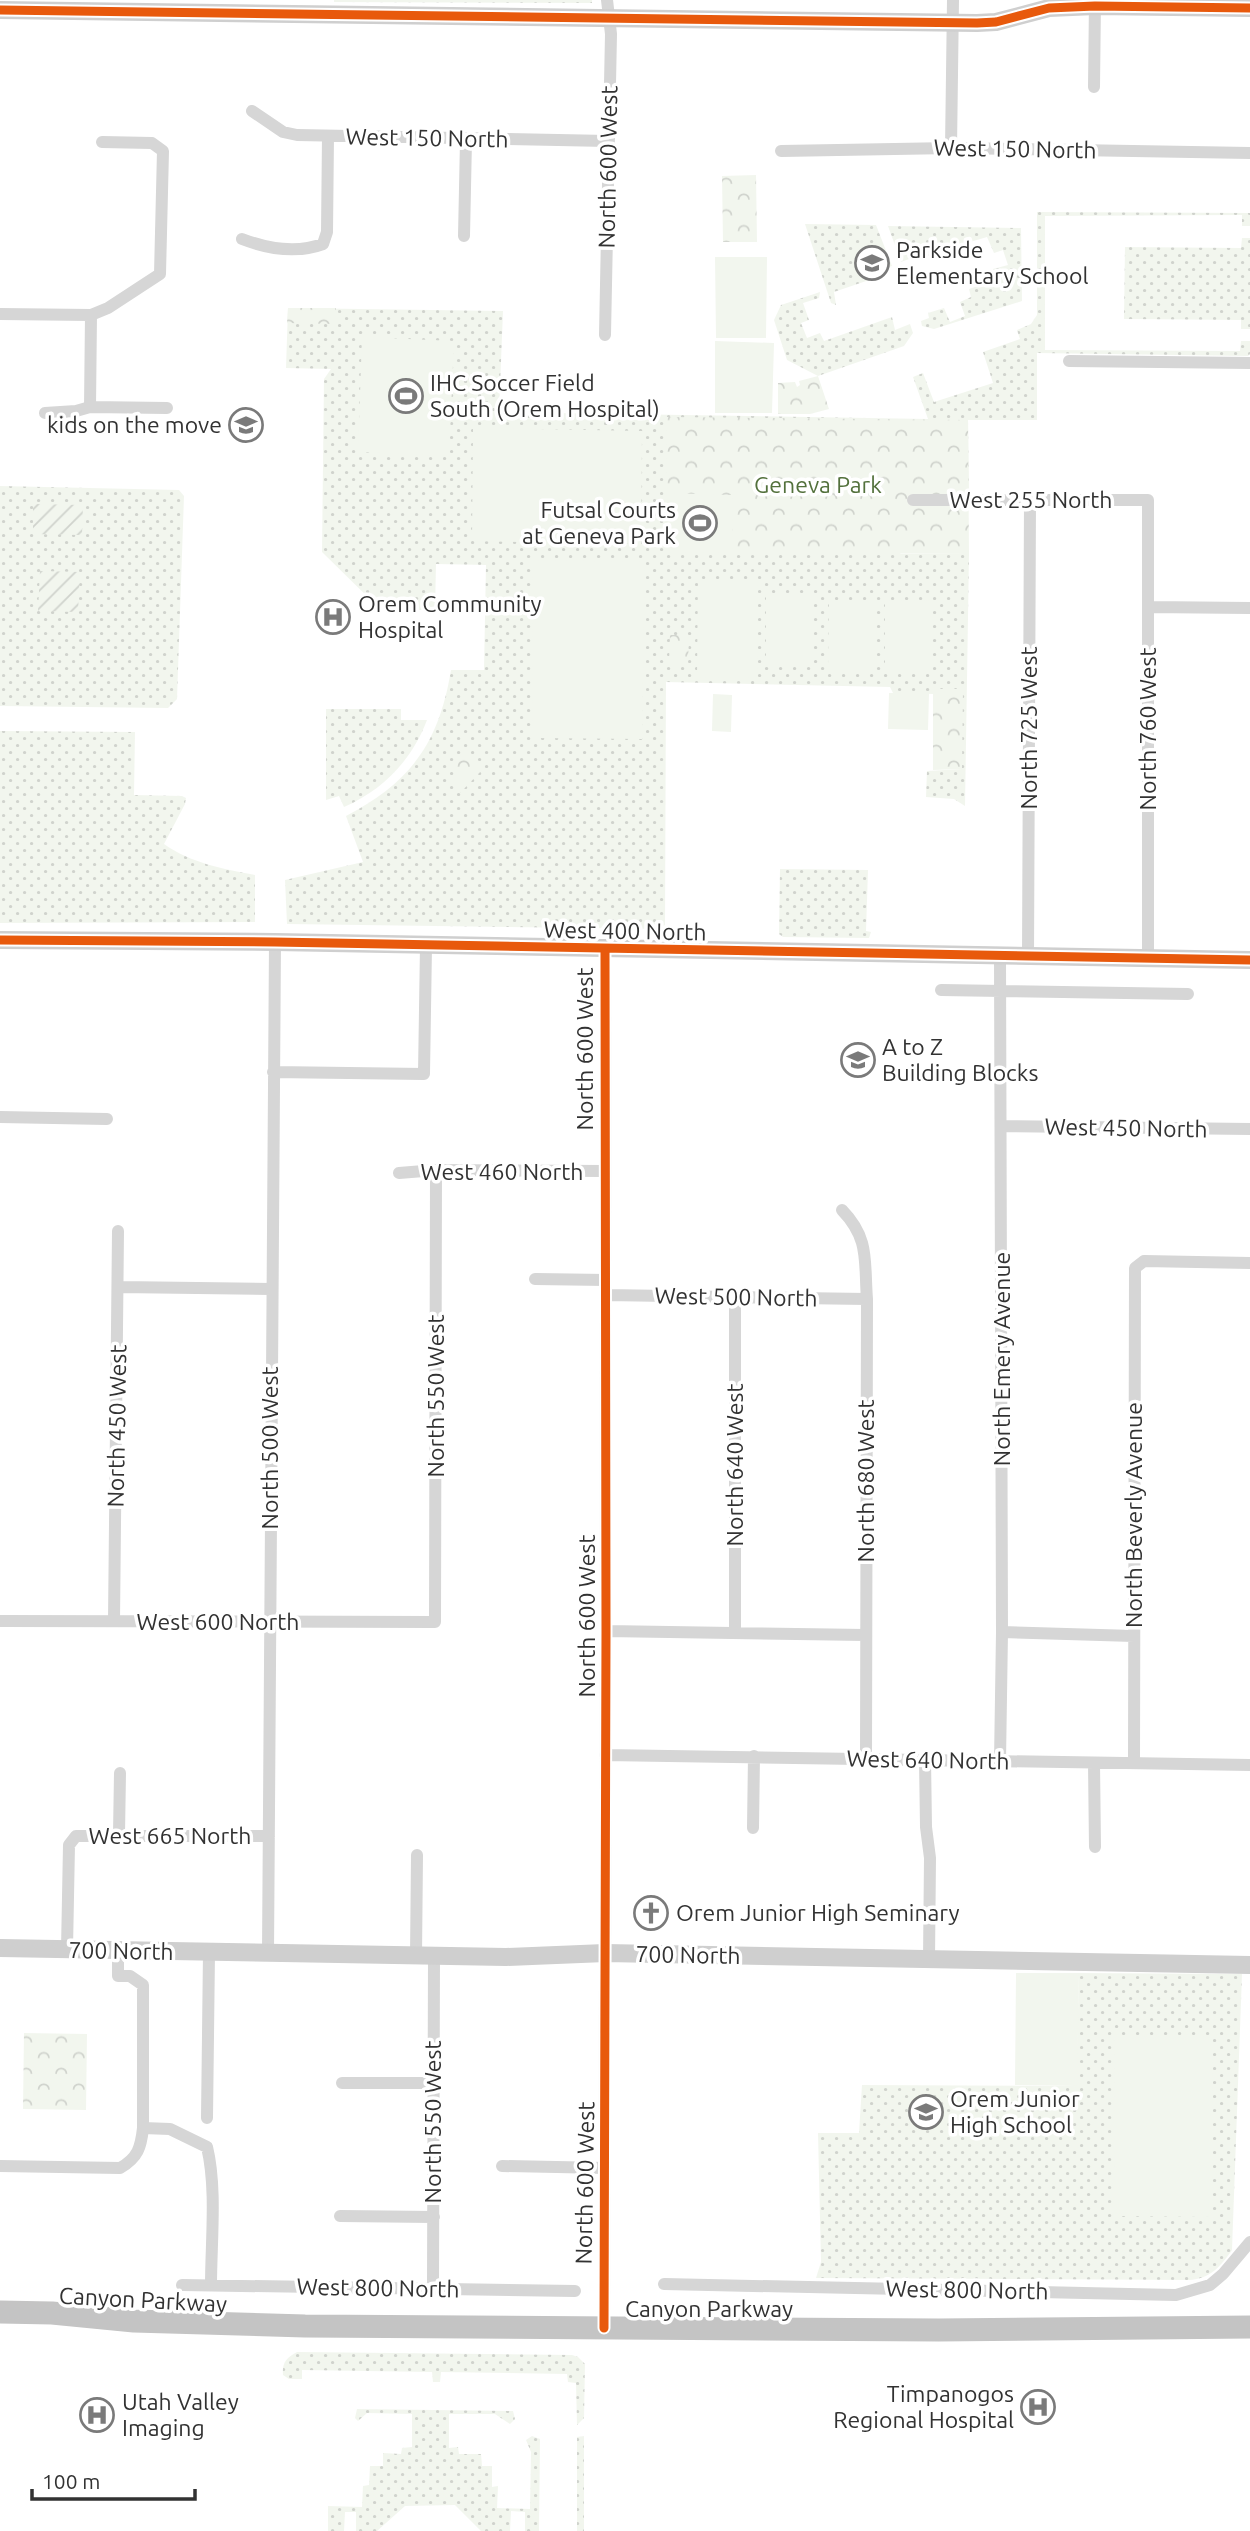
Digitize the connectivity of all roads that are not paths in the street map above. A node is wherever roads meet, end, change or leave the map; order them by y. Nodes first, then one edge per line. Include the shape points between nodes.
1 (953, 0) edge
2 (1095, 3) edge
3 (274, 7) edge
4 (607, 8) edge
5 (1250, 8) edge
6 (0, 10) edge
7 (954, 22) junction
8 (1094, 87) dead end
9 (253, 110) dead end
10 (328, 136) junction
11 (466, 140) junction
12 (608, 141) junction
13 (102, 142) dead end
14 (951, 148) junction
15 (781, 151) dead end
16 (1250, 153) edge
17 (464, 236) dead end
18 (242, 239) dead end
19 (0, 314) edge
20 (91, 315) junction
21 (605, 335) dead end
22 (1069, 361) dead end
23 (1250, 363) edge
24 (90, 407) junction
25 (167, 408) dead end
26 (45, 413) dead end
27 (914, 500) dead end
28 (1030, 500) junction
29 (1148, 500) joint
30 (1148, 607) junction
31 (1250, 608) edge
32 (0, 940) edge
33 (275, 942) junction
34 (426, 946) junction
35 (605, 950) junction
36 (1000, 956) junction
37 (1028, 957) junction
38 (1148, 959) junction
39 (1250, 960) edge
40 (941, 990) dead end
41 (1001, 991) junction
42 (1188, 994) dead end
43 (274, 1072) junction
44 (0, 1117) edge
45 (107, 1119) dead end
46 (1002, 1126) junction
47 (1250, 1129) edge
48 (436, 1170) junction
49 (605, 1171) junction
50 (399, 1173) dead end
51 (842, 1210) dead end
52 (118, 1231) dead end
53 (1250, 1263) edge
54 (535, 1279) dead end
55 (606, 1280) junction
56 (119, 1287) junction
57 (271, 1289) junction
58 (606, 1295) junction
59 (735, 1298) junction
60 (867, 1299) junction
61 (0, 1621) edge
62 (114, 1621) junction
63 (271, 1622) junction
64 (435, 1622) joint
65 (606, 1631) junction
66 (1002, 1632) junction
67 (734, 1633) junction
68 (865, 1635) junction
69 (1134, 1636) junction
70 (605, 1755) junction
71 (754, 1756) junction
72 (866, 1759) junction
73 (925, 1759) junction
74 (1000, 1761) junction
75 (1094, 1763) junction
76 (1134, 1763) junction
77 (1250, 1765) edge
78 (120, 1773) dead end
79 (753, 1828) dead end
80 (119, 1834) junction
81 (269, 1836) junction
82 (1095, 1847) dead end
83 (417, 1855) dead end
84 (0, 1948) edge
85 (67, 1949) junction
86 (118, 1951) junction
87 (209, 1952) junction
88 (268, 1953) junction
89 (605, 1953) junction
90 (425, 1956) junction
91 (929, 1959) junction
92 (1250, 1965) edge
93 (342, 2083) dead end
94 (433, 2083) junction
95 (207, 2118) dead end
96 (143, 2128) junction
97 (0, 2166) edge
98 (502, 2166) dead end
99 (605, 2168) junction
100 (340, 2216) dead end
101 (433, 2217) junction
102 (1250, 2242) edge
103 (664, 2284) dead end
104 (182, 2285) dead end
105 (211, 2285) junction
106 (433, 2289) junction
107 (575, 2291) dead end
108 (0, 2312) edge
109 (1250, 2327) edge
110 (604, 2328) junction

1 - 7 street
2 - 5 street
2 - 7 street via 1049,8 996,22
2 - 8 street
3 - 4 street
3 - 6 street
4 - 7 street
4 - 12 street, North 600 West via 611,34
7 - 14 street
9 - 10 street, West 150 North via 283,132
10 - 11 street, West 150 North
10 - 18 street via 323,244 310,249 268,249
11 - 12 street, West 150 North
11 - 17 street
12 - 21 street, North 600 West
13 - 20 street via 152,143 165,156 160,274
14 - 15 street, West 150 North
14 - 16 street, West 150 North
19 - 20 street
20 - 24 street
22 - 23 street
24 - 25 street
24 - 26 street
27 - 28 street, West 255 North
28 - 29 street, West 255 North
28 - 37 street, North 725 West
29 - 30 street, North 760 West
30 - 31 street
30 - 38 street, North 760 West
32 - 33 street, West 400 North
33 - 34 street, West 400 North
33 - 43 street, North 500 West
34 - 35 street, West 400 North
34 - 43 street via 424,1074
35 - 36 street, West 400 North
35 - 49 street, North 600 West
36 - 37 street, West 400 North
36 - 41 street, North Emery Avenue
37 - 38 street, West 400 North
38 - 39 street, West 400 North
40 - 41 street
41 - 42 street
41 - 46 street, North Emery Avenue
43 - 57 street, North 500 West
44 - 45 street
46 - 47 street, West 450 North
46 - 66 street, North Emery Avenue
48 - 49 street, West 460 North
48 - 50 street, West 460 North
48 - 64 street, North 550 West
49 - 55 street, North 600 West
51 - 60 street, North 680 West via 858,1228 863,1242
52 - 56 street, North 450 West
53 - 69 street, North Beverly Avenue via 1144,1261 1135,1268
54 - 55 street
55 - 58 street, North 600 West
56 - 57 street
56 - 62 street, North 450 West
57 - 63 street, North 500 West
58 - 59 street, West 500 North
58 - 65 street, North 600 West
59 - 60 street, West 500 North
59 - 67 street, North 640 West
60 - 68 street, North 680 West
61 - 62 street, West 600 North
62 - 63 street, West 600 North
63 - 64 street, West 600 North
63 - 81 street, North 500 West
65 - 67 street
65 - 70 street, North 600 West
66 - 69 street
66 - 74 street, North Emery Avenue
67 - 68 street
68 - 72 street, North 680 West
69 - 76 street, North Beverly Avenue
70 - 71 street, West 640 North
70 - 89 street, North 600 West
71 - 72 street, West 640 North
71 - 79 street
72 - 73 street, West 640 North
73 - 74 street, West 640 North
73 - 91 street
74 - 75 street, West 640 North
75 - 76 street, West 640 North
75 - 82 street
76 - 77 street, West 640 North
78 - 80 street
80 - 81 street, West 665 North
80 - 85 street, West 665 North via 82,1834 69,1845
81 - 88 street, North 500 West
83 - 90 street, North 550 West
84 - 85 street, 700 North
85 - 86 street, 700 North
86 - 87 street, 700 North
86 - 96 street via 118,1976 130,1976 143,1984
87 - 88 street, 700 North
87 - 95 street
88 - 90 street, 700 North
89 - 90 street, 700 North
89 - 91 street, 700 North
89 - 99 street, North 600 West
90 - 94 street, North 550 West
91 - 92 street, 700 North
93 - 94 street
94 - 101 street, North 550 West
96 - 97 street via 140,2150 120,2168
96 - 105 street via 170,2129 207,2147
98 - 99 street
99 - 110 street, North 600 West
100 - 101 street
101 - 106 street, North 550 West
102 - 103 street, West 800 North via 1210,2285 1175,2295
104 - 105 street, West 800 North
105 - 106 street, West 800 North
106 - 107 street, West 800 North
108 - 110 highway, Canyon Parkway via 225,2325
109 - 110 highway, Canyon Parkway

